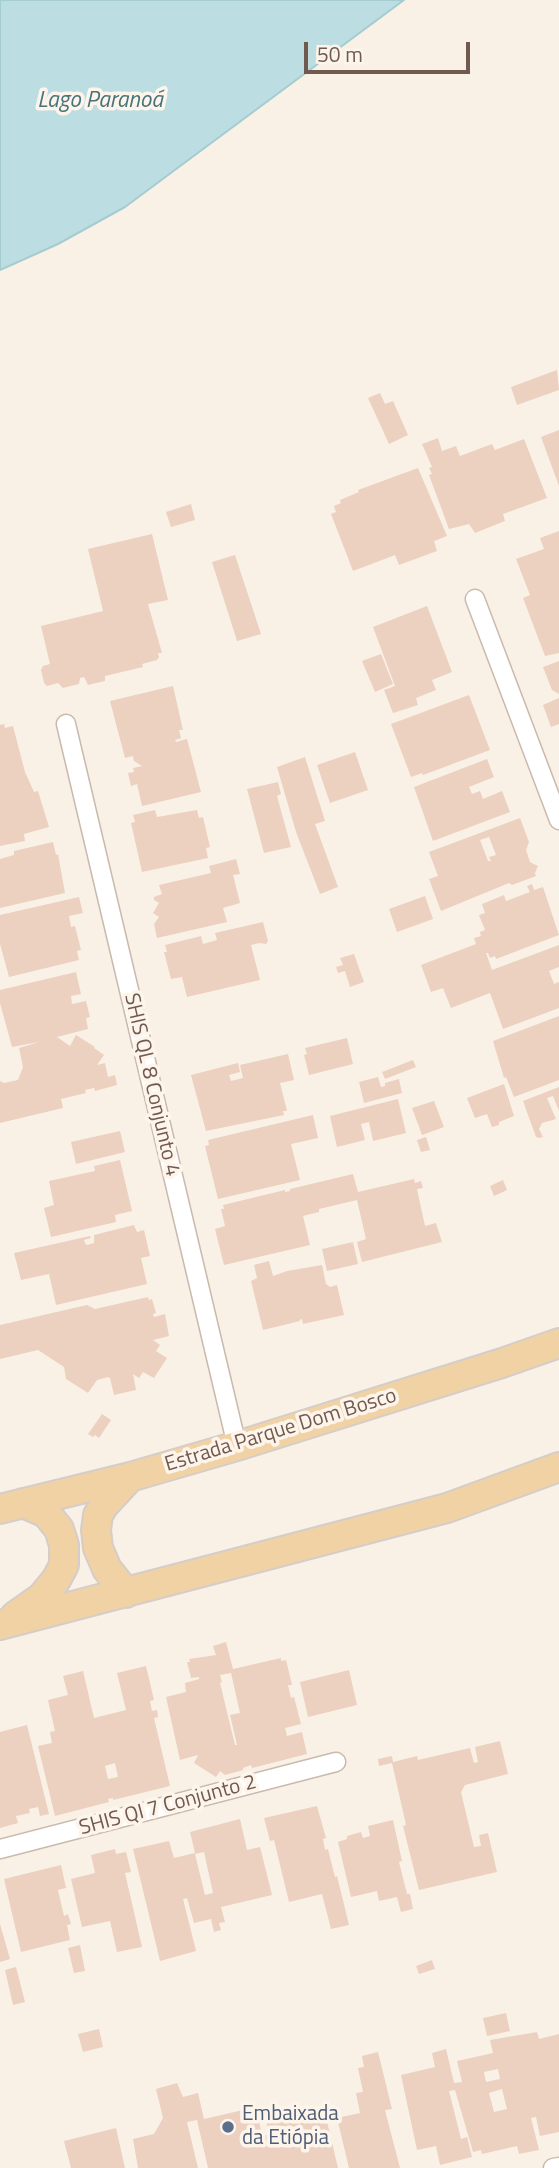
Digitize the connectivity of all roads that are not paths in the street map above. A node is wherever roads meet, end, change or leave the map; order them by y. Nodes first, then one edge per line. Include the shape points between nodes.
1 (475, 599) dead end
2 (66, 724) dead end
3 (559, 820) edge
4 (559, 1343) edge
5 (237, 1446) junction
6 (559, 1467) edge
7 (131, 1477) junction
8 (11, 1506) edge
9 (126, 1593) junction
10 (2, 1625) edge
11 (336, 1762) dead end
12 (0, 1849) edge
13 (559, 2166) edge
14 (553, 2168) edge

1 - 3 street
2 - 5 street, SHIS QL 8 Conjunto 4
4 - 5 main road, Estrada Parque Dom Bosco
5 - 7 main road, Estrada Parque Dom Bosco
6 - 9 main road via 447,1508
7 - 8 main road, Estrada Parque Dom Bosco
7 - 9 main road via 104,1504 96,1530 107,1569
8 - 10 main road via 46,1513 60,1529 64,1565 42,1597
9 - 10 main road
11 - 12 street, SHIS QI 7 Conjunto 2
13 - 14 street

